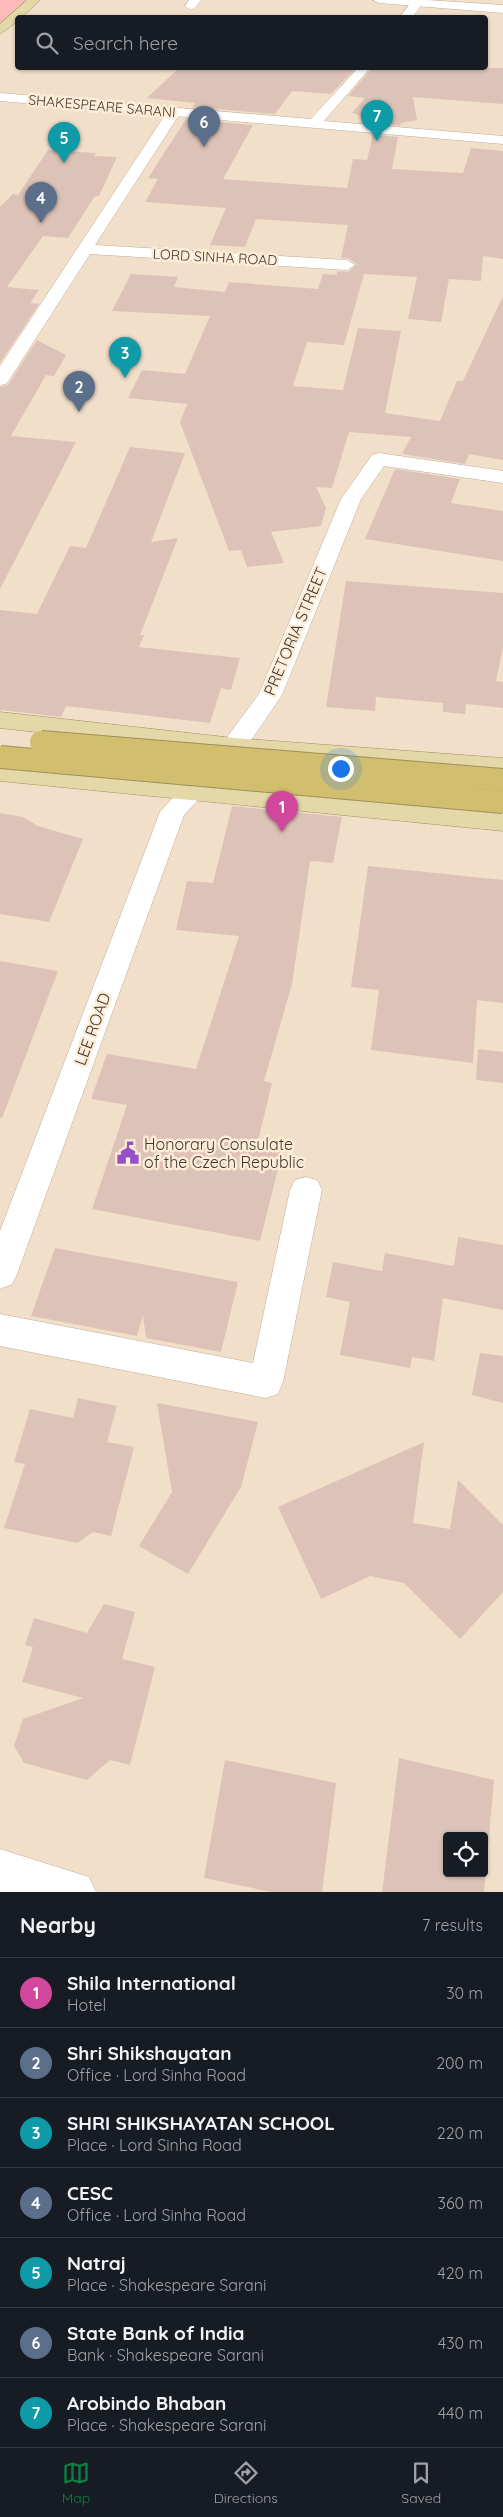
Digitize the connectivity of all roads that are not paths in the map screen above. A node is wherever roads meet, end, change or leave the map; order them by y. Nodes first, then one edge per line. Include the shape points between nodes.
1 (34, 0) edge
2 (379, 0) edge
3 (417, 2) edge
4 (503, 9) edge
5 (17, 15) edge
6 (407, 15) edge
7 (15, 17) edge
8 (0, 30) edge
9 (362, 70) edge
10 (0, 97) edge
11 (174, 112) junction
12 (314, 124) junction
13 (503, 140) edge
14 (83, 249) junction
15 (348, 264) dead end
16 (0, 380) edge
17 (503, 477) edge
18 (0, 720) edge
19 (0, 738) edge
20 (234, 746) junction
21 (0, 757) edge
22 (503, 766) edge
23 (0, 773) edge
24 (503, 780) edge
25 (193, 791) junction
26 (503, 802) edge
27 (503, 822) edge
28 (306, 1190) dead end
29 (0, 1274) edge
30 (0, 1330) edge
31 (0, 1871) edge
32 (74, 1892) edge

1 - 5 main road
2 - 3 street
3 - 4 street
3 - 6 street
7 - 8 main road
9 - 12 street
10 - 11 street, SHAKESPEARE SARANI
11 - 12 street, SHAKESPEARE SARANI
11 - 14 street
12 - 13 street, SHAKESPEARE SARANI
14 - 15 street, LORD SINHA ROAD
14 - 16 street
17 - 20 street, PRETORIA STREET via 379,459 351,499 270,695
18 - 20 main road
19 - 24 highway, bridge
20 - 22 main road
20 - 25 street, PRETORIA STREET
21 - 26 highway, bridge
23 - 25 main road
25 - 27 main road
25 - 29 street, LEE ROAD via 173,812
28 - 30 street via 266,1382
31 - 32 street

